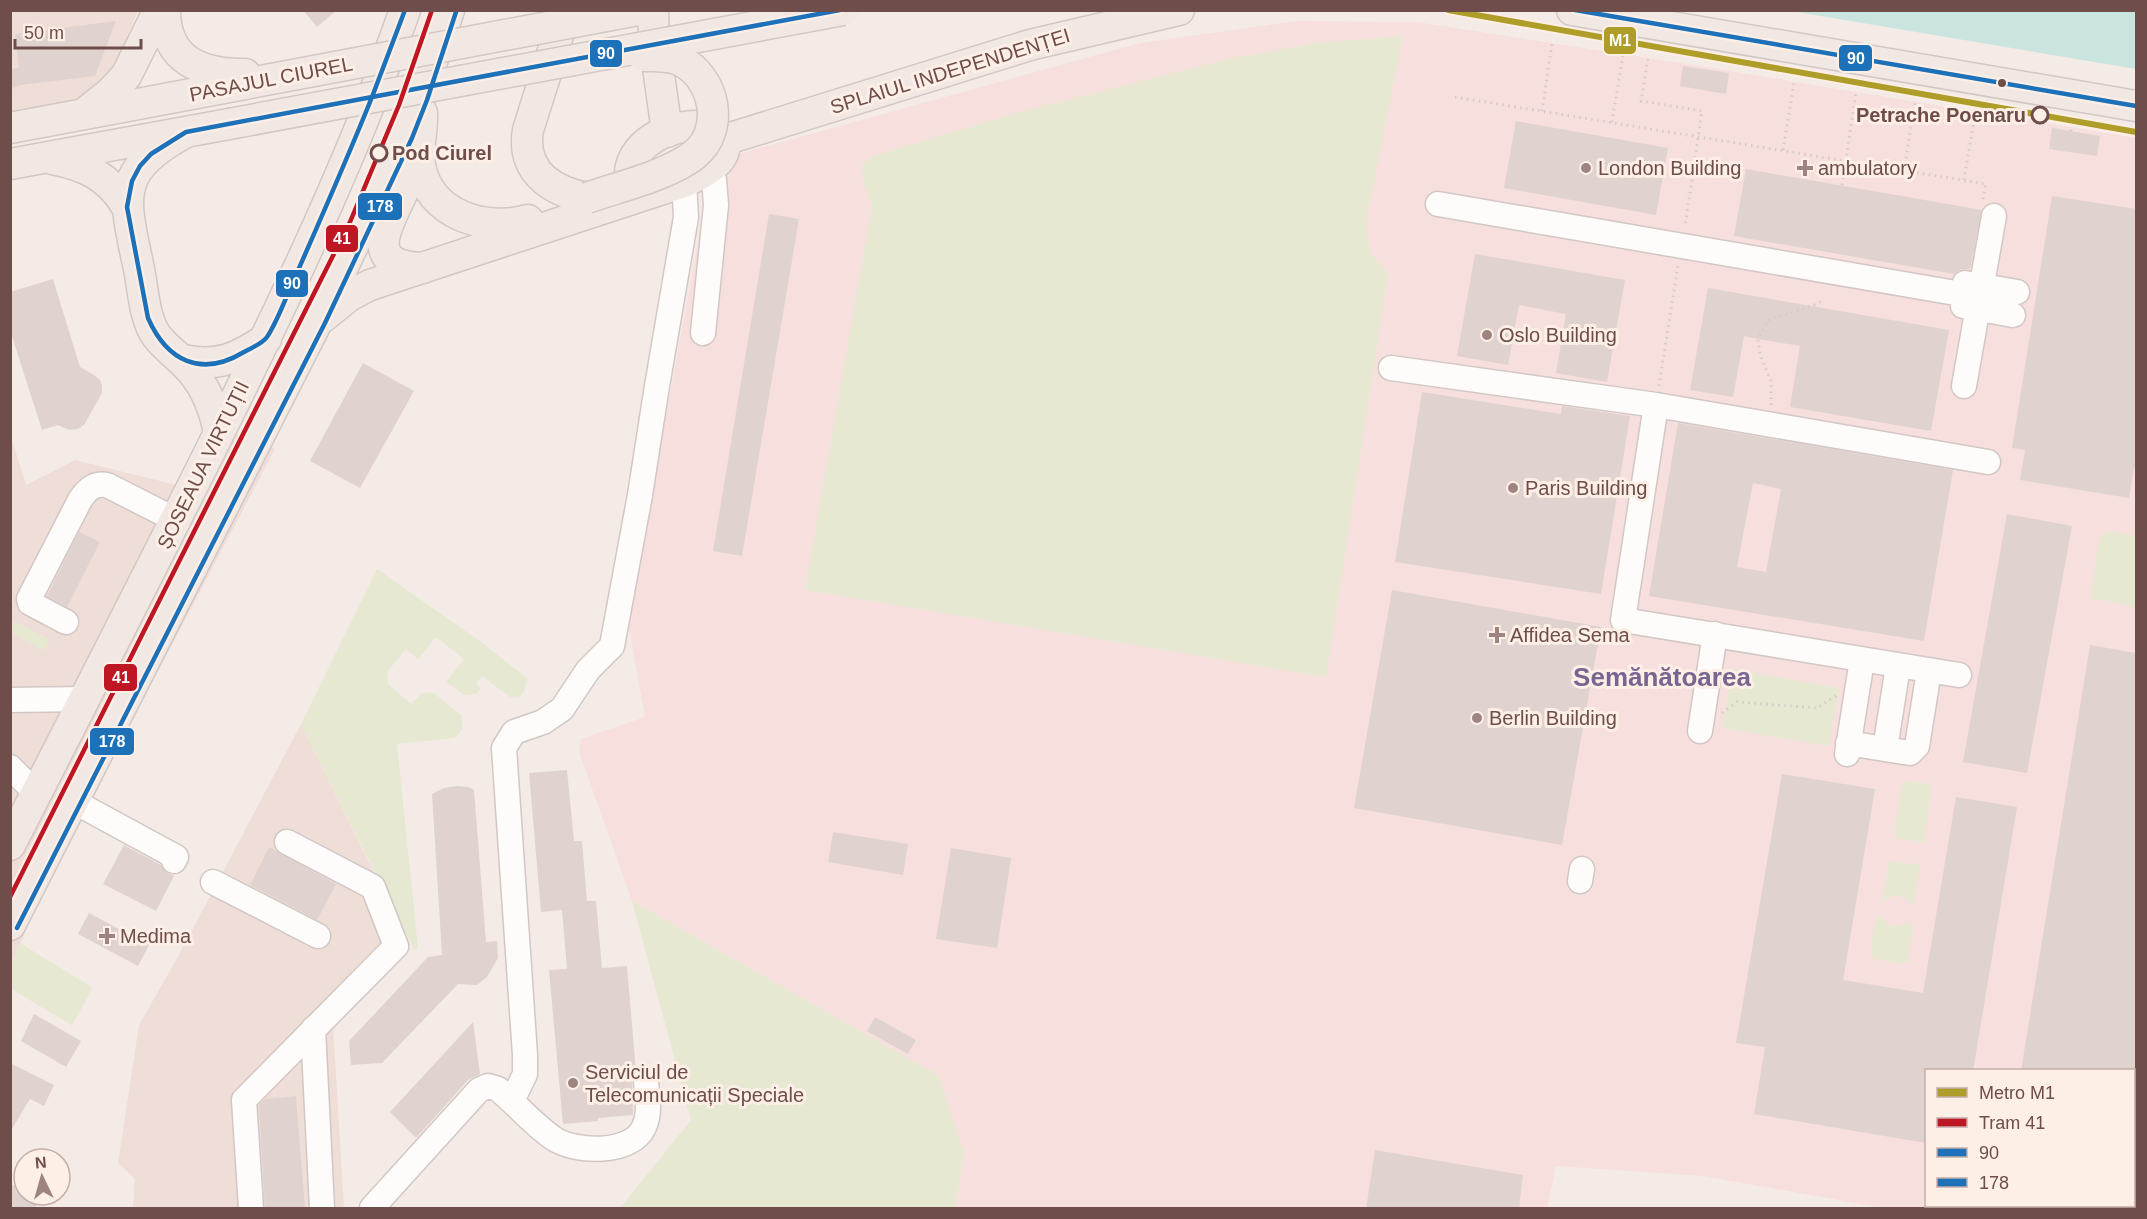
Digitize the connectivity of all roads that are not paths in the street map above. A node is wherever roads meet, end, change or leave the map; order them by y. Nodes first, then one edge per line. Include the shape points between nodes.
1 (159, 10) edge
2 (165, 10) edge
3 (405, 10) edge
4 (449, 10) edge
5 (566, 10) edge
6 (638, 10) edge
7 (653, 10) edge
8 (843, 10) edge
9 (1179, 10) edge
10 (1572, 10) edge
11 (612, 13) edge
12 (586, 57) junction
13 (314, 71) junction
14 (420, 98) junction
15 (2136, 106) edge
16 (84, 114) junction
17 (10, 128) edge
18 (186, 132) junction
19 (667, 132) junction
20 (405, 135) junction
21 (724, 140) junction
22 (21, 163) edge
23 (696, 176) junction
24 (587, 198) junction
25 (635, 198) junction
26 (1438, 204) junction
27 (1509, 204) dead end
28 (127, 207) junction
29 (1994, 216) road end
30 (1636, 226) dead end
31 (1505, 229) dead end
32 (1630, 250) dead end
33 (423, 268) junction
34 (1919, 287) dead end
35 (1979, 297) junction
36 (2015, 303) dead end
37 (318, 321) junction
38 (703, 333) dead end
39 (266, 339) junction
40 (182, 360) junction
41 (1391, 368) dead end
42 (1964, 386) dead end
43 (1656, 405) junction
44 (219, 433) junction
45 (1988, 462) dead end
46 (176, 520) junction
47 (66, 622) dead end
48 (1715, 634) junction
49 (1862, 660) junction
50 (1898, 666) junction
51 (1929, 671) junction
52 (1959, 675) dead end
53 (85, 699) junction
54 (10, 700) edge
55 (1700, 731) road end
56 (1885, 749) junction
57 (10, 767) edge
58 (37, 794) junction
59 (73, 801) junction
60 (12, 840) edge
61 (287, 842) dead end
62 (174, 861) dead end
63 (213, 882) dead end
64 (10, 925) edge
65 (318, 936) dead end
66 (313, 1029) junction
67 (646, 1081) dead end
68 (512, 1101) junction
69 (251, 1209) edge
70 (322, 1209) edge
71 (372, 1209) edge

1 - 16 main road via 126,76
2 - 13 main road via 170,40 197,67 227,74
3 - 39 main road, ȘOSEAUA VIRTUȚII via 328,204
4 - 14 main road, ȘOSEAUA VIRTUȚII
5 - 24 main road via 528,130 527,149 539,175 565,192
6 - 11 main road, PASAJUL CIUREL
7 - 19 main road
8 - 12 main road, PASAJUL CIUREL, bridge
9 - 21 main road, SPLAIUL INDEPENDENȚEI via 1030,45
10 - 15 main road
11 - 13 main road, PASAJUL CIUREL, bridge
12 - 18 main road, PASAJUL CIUREL, bridge
12 - 24 main road, bridge via 678,59 704,82 714,115 703,147 693,156 662,172
13 - 16 main road, PASAJUL CIUREL
14 - 20 main road, ȘOSEAUA VIRTUȚII
14 - 24 main road via 421,168 433,193 455,213 486,224 509,225
16 - 17 main road, PASAJUL CIUREL
18 - 22 main road, PASAJUL CIUREL
18 - 28 main road via 151,154 140,166 132,180
19 - 21 main road via 701,127 720,133
19 - 25 main road via 642,147 634,157 630,174
20 - 33 main road via 408,176 385,228 383,244 396,263
20 - 37 main road, ȘOSEAUA VIRTUȚII
21 - 23 main road via 720,157
22 - 28 main road via 76,165 100,175
23 - 25 main road
23 - 38 street via 714,180 716,205
23 - 68 street via 612,646 588,670 562,709 543,722 514,732 504,748 525,1055 525,1074
25 - 33 main road
26 - 27 street
26 - 31 street
26 - 35 street
28 - 40 main road via 151,326 172,354
29 - 35 street
30 - 32 street via 1683,234 1818,279
33 - 37 main road via 360,290
34 - 35 street
35 - 36 street
35 - 42 street
37 - 59 main road, ȘOSEAUA VIRTUȚII
39 - 40 main road via 228,360
39 - 44 main road, ȘOSEAUA VIRTUȚII
40 - 44 main road via 211,400
41 - 43 street
43 - 45 street
43 - 48 street via 1623,620
44 - 46 main road, ȘOSEAUA VIRTUȚII
46 - 47 street via 107,485 88,489 29,599
46 - 53 main road, ȘOSEAUA VIRTUȚII
48 - 49 street
48 - 55 street
49 - 50 street
49 - 56 street via 1847,749
50 - 51 street
50 - 56 street
51 - 52 street
51 - 56 street via 1917,746 1910,753
53 - 54 street
53 - 58 main road, ȘOSEAUA VIRTUȚII
57 - 58 street
58 - 60 main road, ȘOSEAUA VIRTUȚII
59 - 62 street via 176,857
59 - 64 main road, ȘOSEAUA VIRTUȚII
61 - 66 street via 373,887 396,946
63 - 65 street
66 - 69 street via 244,1100
66 - 70 street
67 - 68 street via 648,1115 643,1130 632,1141 603,1148 583,1149 553,1138
68 - 71 street via 498,1089 488,1086 479,1090

